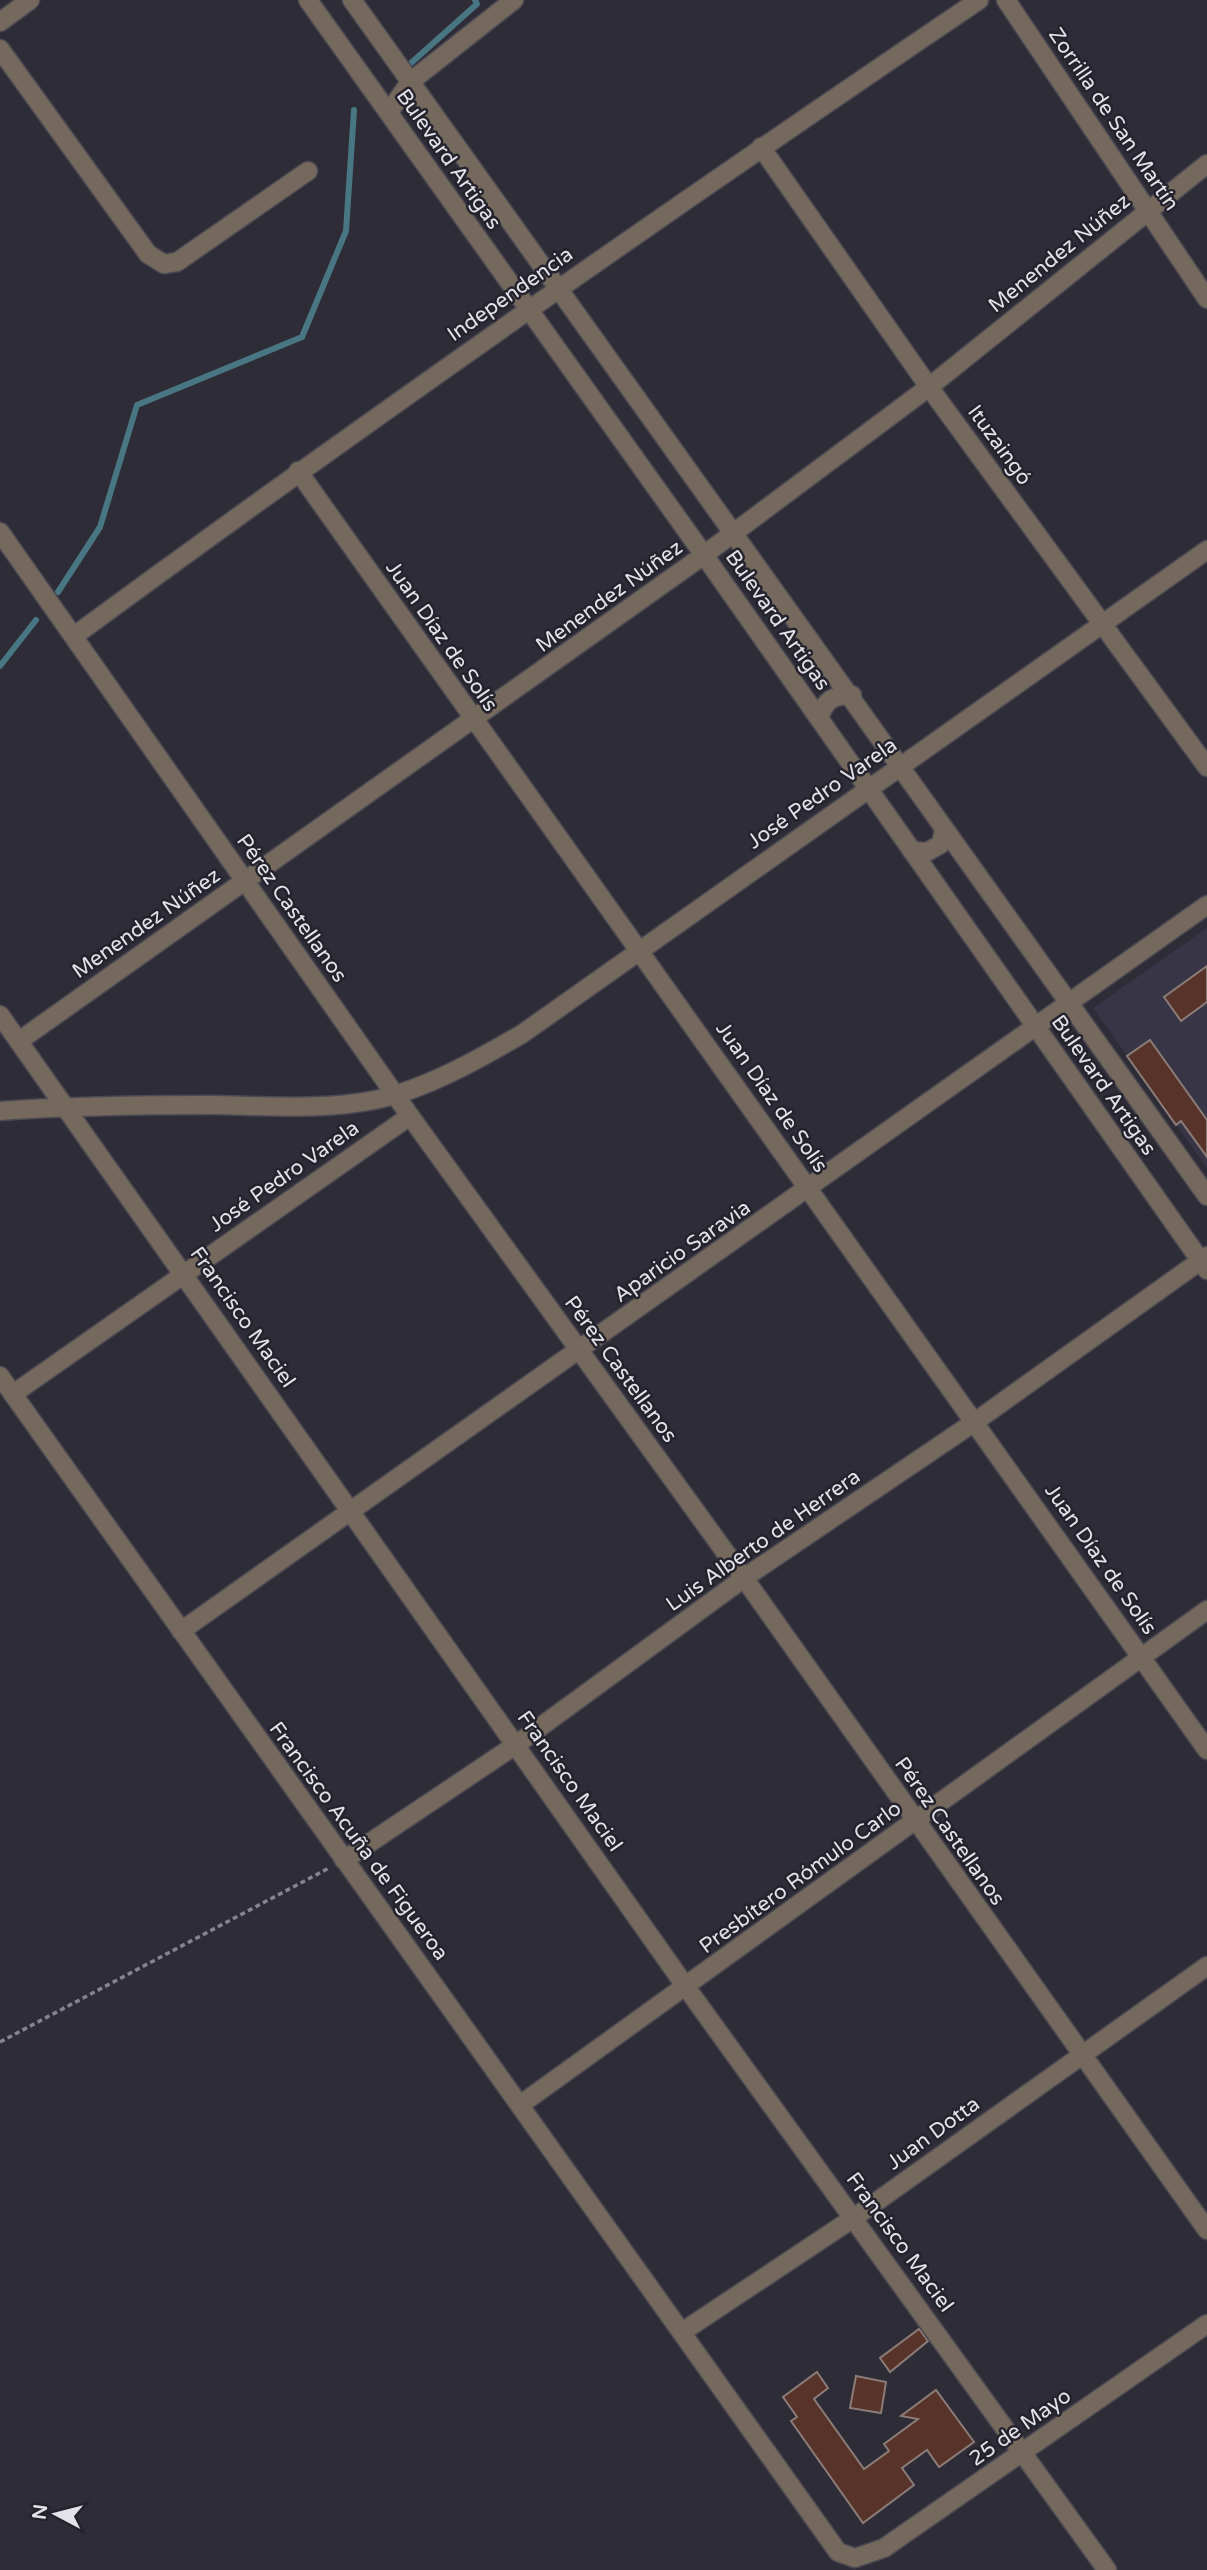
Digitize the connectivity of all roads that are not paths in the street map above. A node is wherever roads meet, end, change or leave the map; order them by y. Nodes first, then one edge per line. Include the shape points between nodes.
1 (30, 0) edge
2 (308, 0) edge
3 (352, 0) edge
4 (514, 0) edge
5 (979, 0) edge
6 (1006, 0) edge
7 (0, 22) edge
8 (0, 49) edge
9 (410, 82) junction
10 (388, 112) junction
11 (761, 147) junction
12 (1207, 163) edge
13 (308, 171) dead end
14 (1147, 211) junction
15 (558, 288) junction
16 (1207, 299) edge
17 (527, 310) junction
18 (929, 387) junction
19 (299, 471) junction
20 (0, 533) edge
21 (732, 533) junction
22 (1207, 550) edge
23 (704, 555) junction
24 (1104, 624) junction
25 (74, 636) junction
26 (852, 695) junction
27 (819, 718) junction
28 (474, 720) junction
29 (900, 766) junction
30 (1207, 767) edge
31 (868, 788) junction
32 (944, 830) junction
33 (912, 851) junction
34 (246, 881) junction
35 (1207, 905) edge
36 (640, 951) junction
37 (1069, 1001) junction
38 (0, 1015) edge
39 (1035, 1026) junction
40 (19, 1041) junction
41 (396, 1095) junction
42 (65, 1107) junction
43 (0, 1111) edge
44 (410, 1116) junction
45 (809, 1189) junction
46 (1207, 1196) edge
47 (1205, 1263) edge
48 (184, 1274) junction
49 (580, 1350) junction
50 (0, 1376) edge
51 (13, 1394) junction
52 (976, 1421) junction
53 (353, 1510) junction
54 (744, 1578) junction
55 (1207, 1610) edge
56 (181, 1631) junction
57 (1141, 1655) junction
58 (517, 1744) junction
59 (1207, 1750) edge
60 (915, 1822) junction
61 (344, 1860) junction
62 (1207, 1966) edge
63 (686, 1987) junction
64 (1082, 2054) junction
65 (520, 2105) junction
66 (855, 2217) junction
67 (1207, 2230) edge
68 (1207, 2324) edge
69 (682, 2332) junction
70 (1023, 2453) junction
71 (855, 2558) joint
72 (1107, 2570) edge

1 - 7 street
2 - 10 street, Bulevard Artigas
3 - 9 street, Bulevard Artigas
4 - 9 street
5 - 11 street, Independencia
6 - 14 street, Zorrilla de San Martín
8 - 13 street via 148,254 164,264 177,262
9 - 10 street
9 - 15 street, Bulevard Artigas
10 - 17 street, Bulevard Artigas
11 - 15 street, Independencia
11 - 18 street, Ituzaingó
12 - 14 street, Menendez Núñez
14 - 16 street, Zorrilla de San Martín
14 - 18 street, Menendez Núñez
15 - 17 street, Independencia
15 - 21 street, Bulevard Artigas
17 - 19 street, Independencia
17 - 23 street, Bulevard Artigas
18 - 21 street, Menendez Núñez
18 - 24 street, Ituzaingó
19 - 25 street, Independencia
19 - 28 street, Juan Díaz de Solís
20 - 25 street, Pérez Castellanos
21 - 23 street, Menendez Núñez
21 - 26 street, Bulevard Artigas
22 - 24 street, José Pedro Varela
23 - 27 street, Bulevard Artigas
23 - 28 street, Menendez Núñez
24 - 29 street, José Pedro Varela
24 - 30 street, Ituzaingó
25 - 34 street, Pérez Castellanos
26 - 27 street via 837,695 824,703
26 - 29 street, Bulevard Artigas
27 - 31 street, Bulevard Artigas
28 - 34 street, Menendez Núñez
28 - 36 street, Juan Díaz de Solís
29 - 31 street, José Pedro Varela
29 - 32 street, Bulevard Artigas
31 - 33 street, Bulevard Artigas
31 - 36 street, José Pedro Varela
32 - 33 street via 942,844 927,852
32 - 37 street, Bulevard Artigas
33 - 39 street, Bulevard Artigas
34 - 40 street, Menendez Núñez
34 - 41 street, Pérez Castellanos
35 - 37 street, Aparicio Saravia
36 - 41 street, José Pedro Varela via 522,1034 460,1069
36 - 45 street, Juan Díaz de Solís
37 - 39 street, Aparicio Saravia
37 - 46 street, Bulevard Artigas
38 - 40 street, Francisco Maciel
39 - 45 street, Aparicio Saravia
39 - 47 street, Bulevard Artigas
40 - 42 street, Francisco Maciel
41 - 42 street, José Pedro Varela via 292,1106
41 - 44 street, Pérez Castellanos
42 - 43 street, José Pedro Varela
42 - 48 street, Francisco Maciel
44 - 48 street, José Pedro Varela
44 - 49 street, Pérez Castellanos
45 - 49 street, Aparicio Saravia
45 - 52 street, Juan Díaz de Solís
47 - 52 street, Luis Alberto de Herrera
48 - 51 street, José Pedro Varela
48 - 53 street, Francisco Maciel
49 - 53 street, Aparicio Saravia
49 - 54 street, Pérez Castellanos
50 - 51 street, Francisco Acuña de Figueroa
51 - 56 street, Francisco Acuña de Figueroa
52 - 54 street, Luis Alberto de Herrera
52 - 57 street, Juan Díaz de Solís
53 - 56 street, Aparicio Saravia
53 - 58 street, Francisco Maciel
54 - 58 street, Luis Alberto de Herrera
54 - 60 street, Pérez Castellanos
55 - 57 street, Presbítero Rómulo Carlo
56 - 61 street, Francisco Acuña de Figueroa
57 - 59 street, Juan Díaz de Solís
57 - 60 street, Presbítero Rómulo Carlo
58 - 61 street, Luis Alberto de Herrera
58 - 63 street, Francisco Maciel
60 - 63 street, Presbítero Rómulo Carlo
60 - 64 street, Pérez Castellanos
61 - 65 street, Francisco Acuña de Figueroa
62 - 64 street, Juan Dotta
63 - 65 street, Presbítero Rómulo Carlo
63 - 66 street, Francisco Maciel
64 - 66 street, Juan Dotta
64 - 67 street, Pérez Castellanos
65 - 69 street, Francisco Acuña de Figueroa
66 - 69 street, Juan Dotta
66 - 70 street, Francisco Maciel
68 - 70 street, 25 de Mayo
69 - 71 street, Francisco Acuña de Figueroa via 838,2552
70 - 71 street, 25 de Mayo via 884,2548
70 - 72 street, Francisco Maciel

